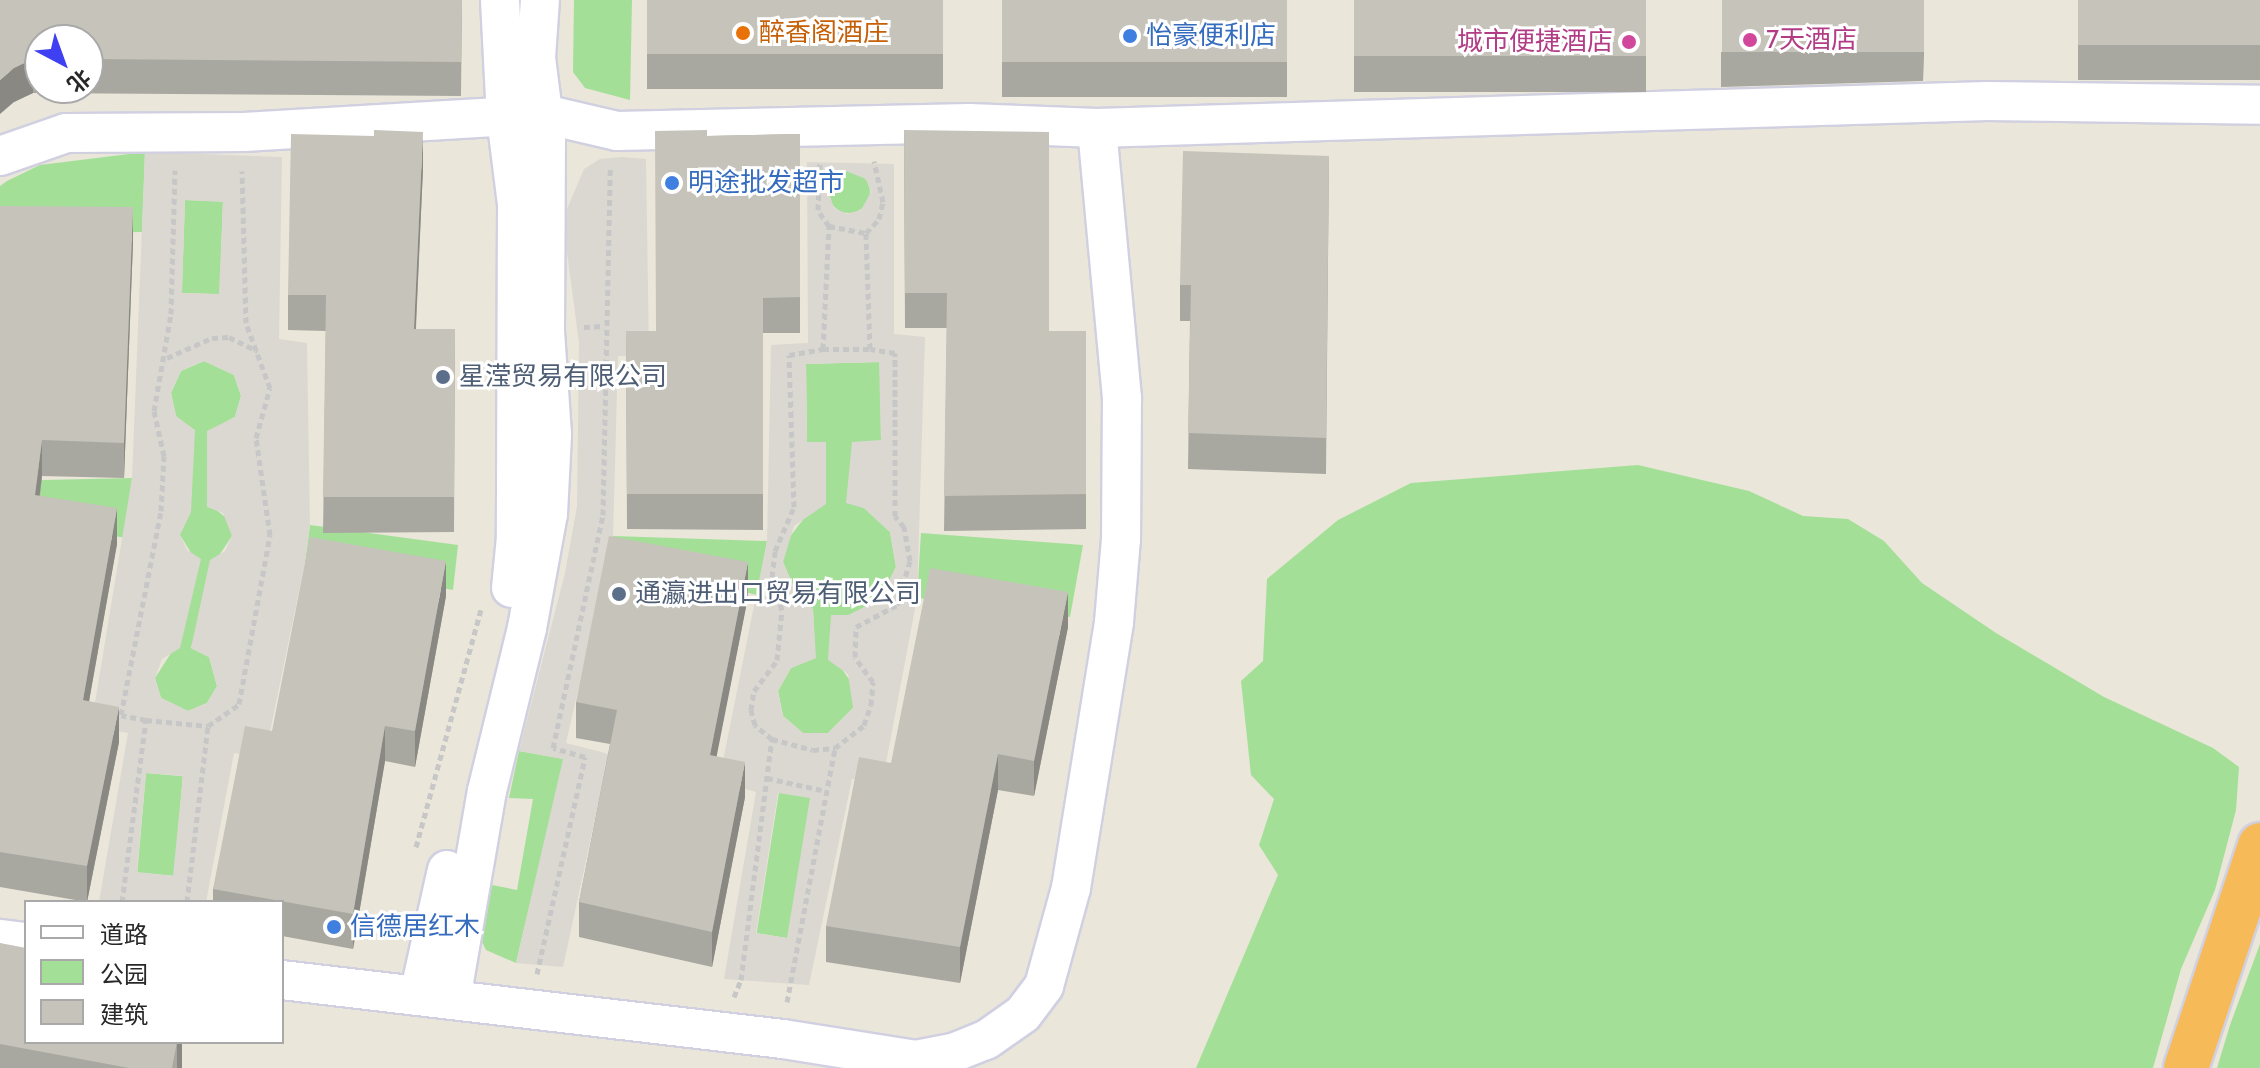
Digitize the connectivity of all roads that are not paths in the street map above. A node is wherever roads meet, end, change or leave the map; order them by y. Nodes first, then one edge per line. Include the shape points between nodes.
1 (500, 0) edge
2 (540, 0) edge
3 (2260, 105) edge
4 (544, 114) junction
5 (506, 117) junction
6 (1097, 128) junction
7 (0, 156) edge
8 (2260, 845) edge
9 (0, 939) edge
10 (24, 942) edge
11 (284, 980) edge
12 (435, 997) junction
13 (2186, 1068) edge

1 - 5 lane
2 - 4 lane via 536,58
3 - 6 lane via 1988,101
4 - 5 lane
4 - 6 lane via 617,131
4 - 12 lane via 552,434 548,514 527,628
5 - 7 lane via 244,132 66,133
5 - 12 lane via 517,204 513,573
6 - 12 lane via 1122,398 1121,539 1094,764 1071,888 1044,986 1023,1014 953,1053 916,1060 730,1033 534,992
8 - 13 highway
9 - 10 lane
11 - 12 lane

